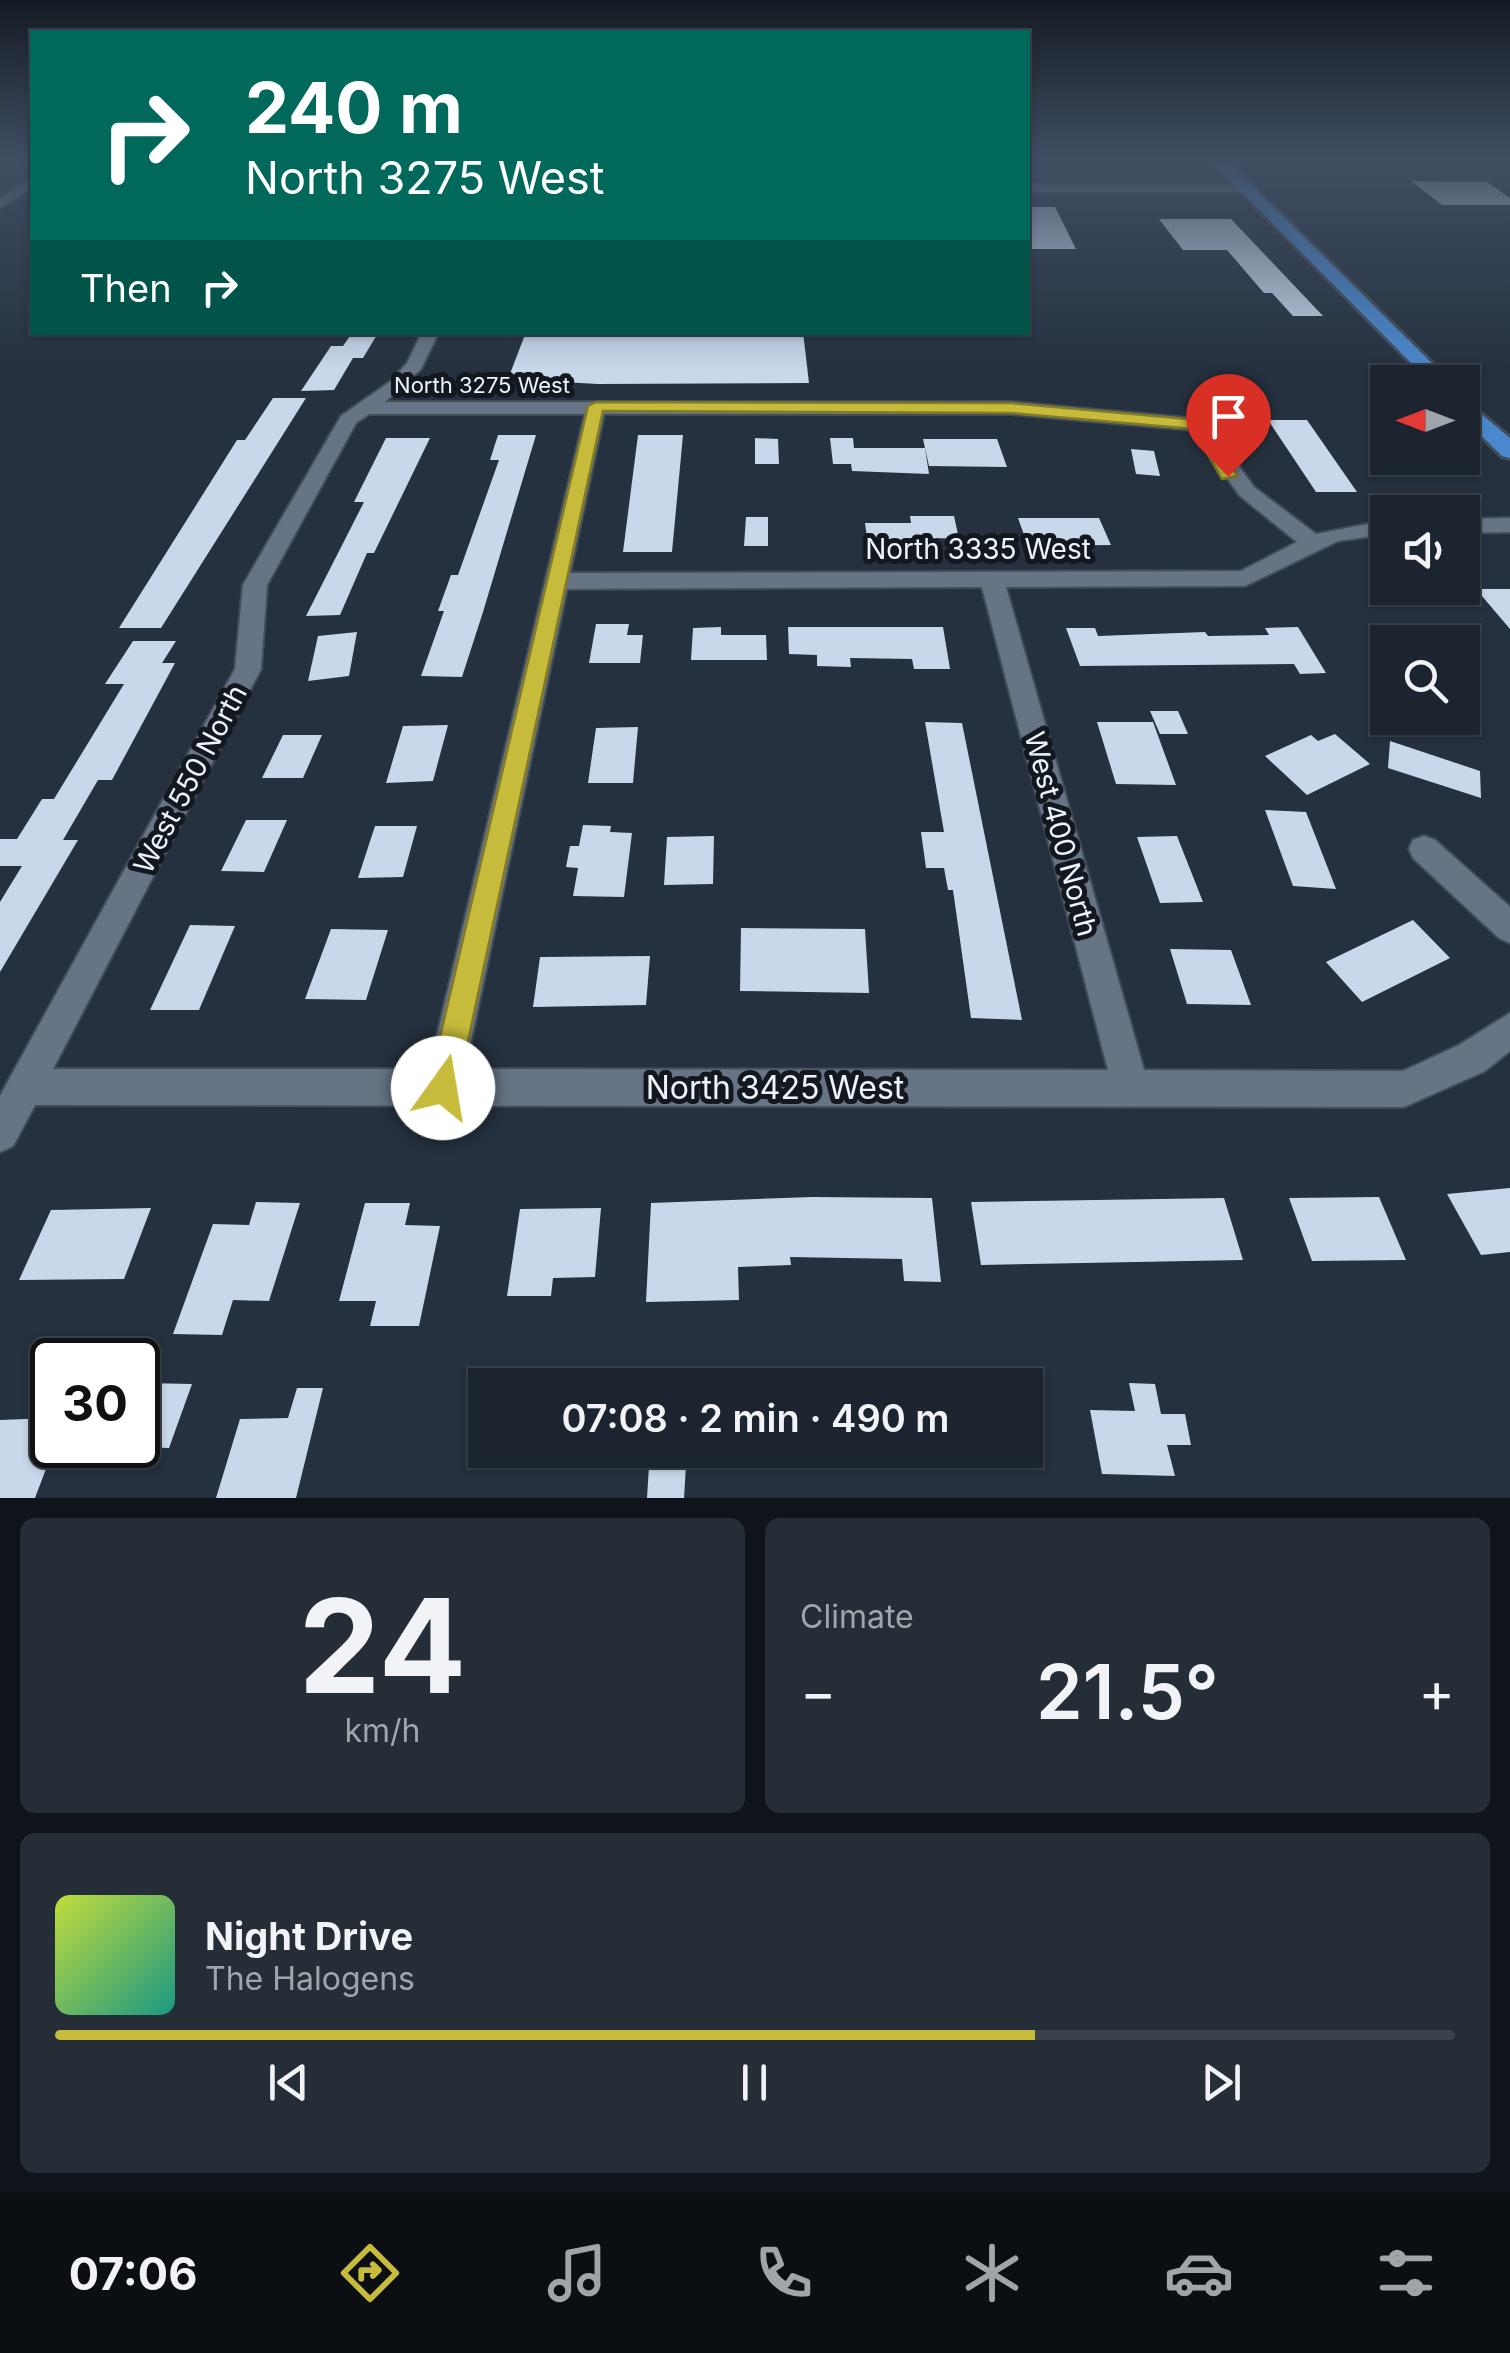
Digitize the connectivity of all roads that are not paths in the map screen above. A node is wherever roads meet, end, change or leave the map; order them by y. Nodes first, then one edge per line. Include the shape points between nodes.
1 (1286, 230) edge
2 (429, 335) edge
3 (1423, 365) edge
4 (596, 406) junction
5 (364, 408) junction
6 (1480, 422) edge
7 (1510, 451) edge
8 (1510, 525) edge
9 (1480, 526) edge
10 (1370, 527) edge
11 (1312, 542) junction
12 (992, 579) junction
13 (557, 581) junction
14 (1424, 849) dead end
15 (1510, 928) edge
16 (1510, 1030) edge
17 (25, 1087) junction
18 (443, 1088) junction
19 (1131, 1089) junction
20 (0, 1133) edge

1 - 3 main road
2 - 5 street, West 550 North via 414,365
4 - 5 street, North 3275 West
4 - 11 street, North 3275 West via 1011,408 1199,424 1228,476
4 - 13 street
5 - 17 street, West 550 North via 348,420 255,585 248,670
6 - 7 main road
8 - 9 street
10 - 11 street, North 3335 West
11 - 12 street, North 3335 West via 1244,578
12 - 13 street, North 3335 West
12 - 19 street, West 400 North
13 - 18 street
14 - 15 street
16 - 19 street, North 3425 West via 1472,1058 1404,1089
17 - 18 street, North 3425 West
17 - 20 street, West 550 North
18 - 19 street, North 3425 West

